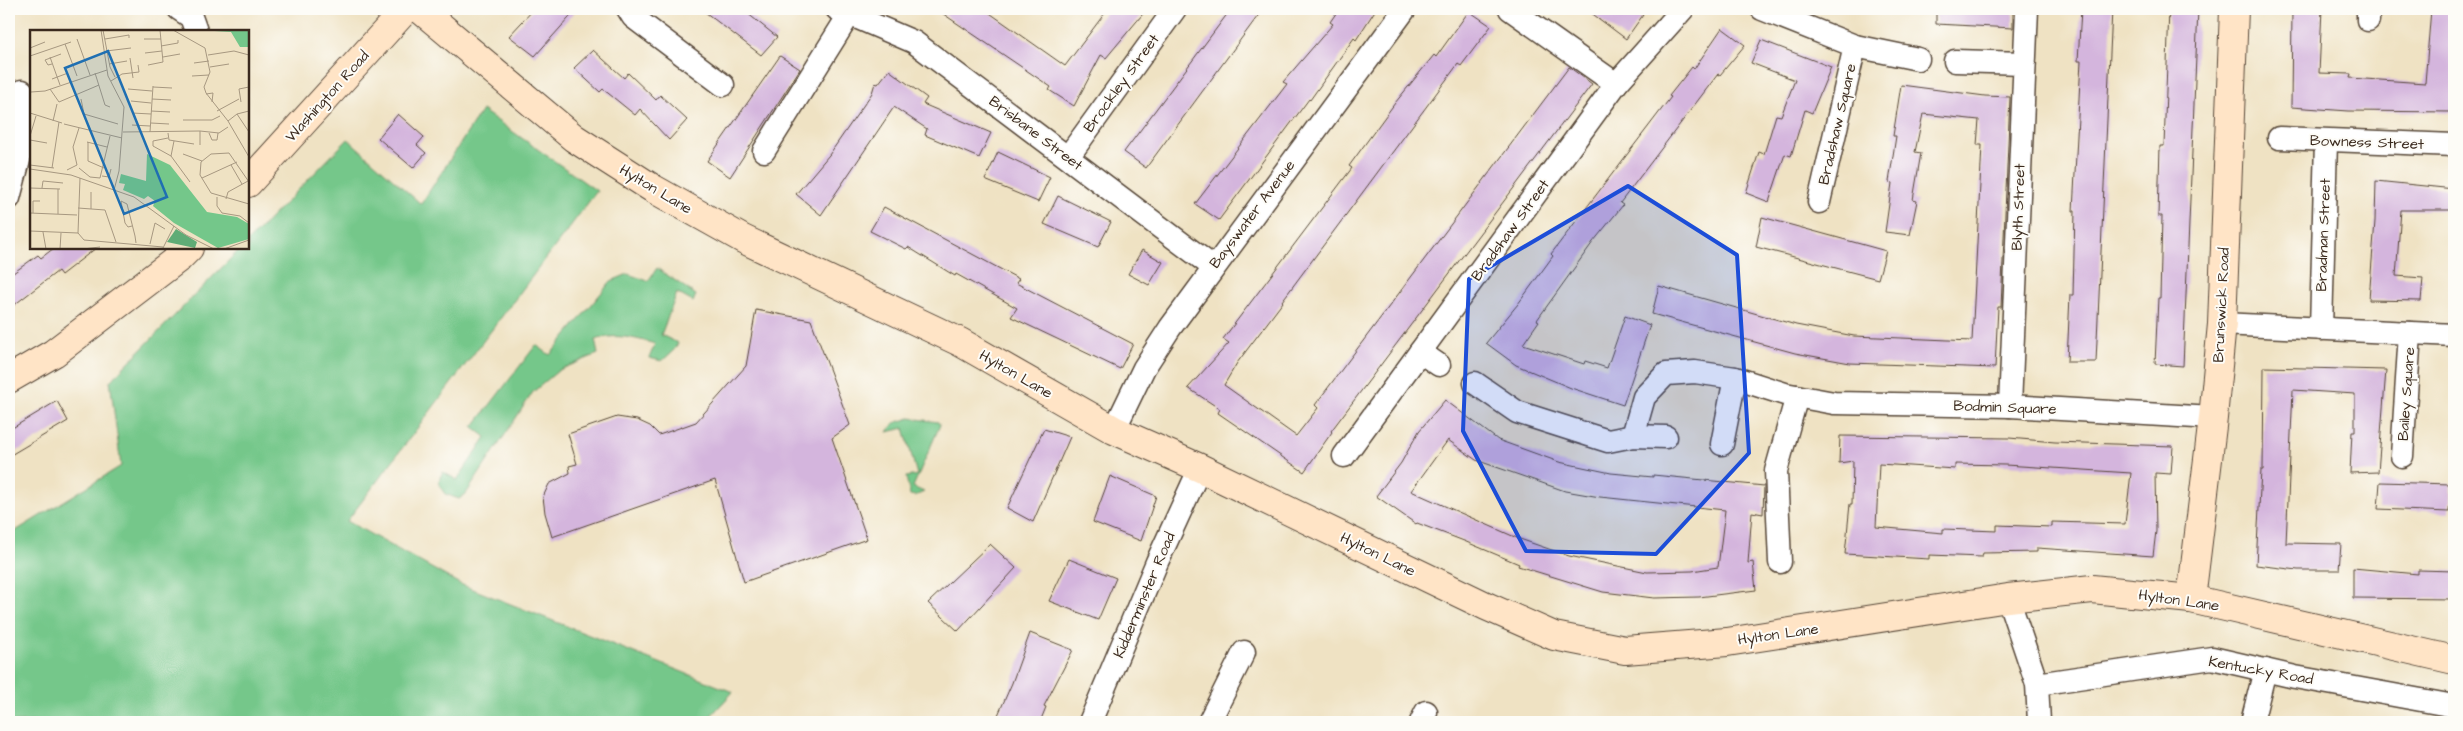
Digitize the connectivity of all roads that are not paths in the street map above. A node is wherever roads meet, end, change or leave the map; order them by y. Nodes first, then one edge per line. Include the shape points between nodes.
1 (179, 9) edge
2 (406, 9) edge
3 (420, 9) edge
4 (628, 9) edge
5 (1175, 9) edge
6 (1405, 9) edge
7 (1510, 9) edge
8 (1683, 9) edge
9 (1762, 9) edge
10 (2026, 9) edge
11 (2234, 9) edge
12 (843, 12) edge
13 (196, 30) edge
14 (1854, 46) junction
15 (1918, 59) dead end
16 (1955, 61) dead end
17 (2024, 63) junction
18 (1616, 84) junction
19 (723, 85) dead end
20 (21, 90) edge
21 (2279, 138) dead end
22 (2326, 141) junction
23 (2454, 145) edge
24 (764, 151) dead end
25 (1068, 157) junction
26 (249, 182) edge
27 (9, 198) edge
28 (1819, 202) dead end
29 (188, 249) edge
30 (1213, 267) junction
31 (2222, 324) junction
32 (2321, 329) junction
33 (2410, 333) junction
34 (2454, 335) edge
35 (1420, 352) junction
36 (1439, 366) dead end
37 (1735, 378) junction
38 (9, 379) edge
39 (1475, 383) dead end
40 (1796, 396) junction
41 (2010, 406) junction
42 (2213, 418) junction
43 (1114, 430) junction
44 (1634, 436) junction
45 (1666, 437) dead end
46 (1722, 444) dead end
47 (1344, 456) dead end
48 (2402, 456) dead end
49 (1200, 468) junction
50 (1780, 562) dead end
51 (2008, 598) junction
52 (2191, 599) junction
53 (1244, 652) dead end
54 (2454, 660) edge
55 (2265, 670) junction
56 (2037, 684) junction
57 (2454, 706) edge
58 (1090, 722) edge
59 (1209, 722) edge
60 (2039, 722) edge
61 (2252, 722) edge

1 - 13 street via 191,17
2 - 26 street, Washington Road
3 - 43 street, Hylton Lane via 574,138 652,188 759,247 960,342
4 - 19 street via 633,17
5 - 25 street, Brockley Street
6 - 30 street, Bayswater Avenue
7 - 18 street
8 - 18 street, Bradshaw Street
9 - 14 street
10 - 17 street, Blyth Street
11 - 31 street, Brunswick Road
12 - 24 street, Brisbane Street
12 - 25 street, Brisbane Street via 914,42
14 - 15 street
14 - 28 street, Bradshaw Square
16 - 17 street
17 - 41 street, Blyth Street
18 - 35 street, Bradshaw Street
20 - 27 street via 19,160
21 - 22 street, Bowness Street
22 - 23 street, Bowness Street
22 - 32 street, Bradman Street
25 - 30 street, Brisbane Street
29 - 38 street via 54,353
30 - 43 street, Bayswater Avenue via 1144,368
31 - 32 street
31 - 42 street, Brunswick Road
32 - 33 street
33 - 34 street
33 - 48 street, Bailey Square
35 - 36 street
35 - 47 street, Bradshaw Street
37 - 40 street, Bodmin Square
37 - 44 street, Bodmin Square via 1695,372 1666,374 1644,397
37 - 46 street
39 - 44 street via 1517,412 1561,428 1608,442
40 - 41 street, Bodmin Square via 1834,403
40 - 50 street via 1776,471
41 - 42 street, Bodmin Square
42 - 52 street, Brunswick Road
43 - 49 street, Hylton Lane
44 - 45 street
49 - 51 street, Hylton Lane via 1554,636 1625,650 1727,642
49 - 58 street, Kidderminster Road
51 - 52 street, Hylton Lane via 2092,589
51 - 56 street
52 - 54 street, Hylton Lane
53 - 59 street
55 - 56 street, Kentucky Road via 2212,658
55 - 57 street, Kentucky Road
55 - 61 street
56 - 60 street

